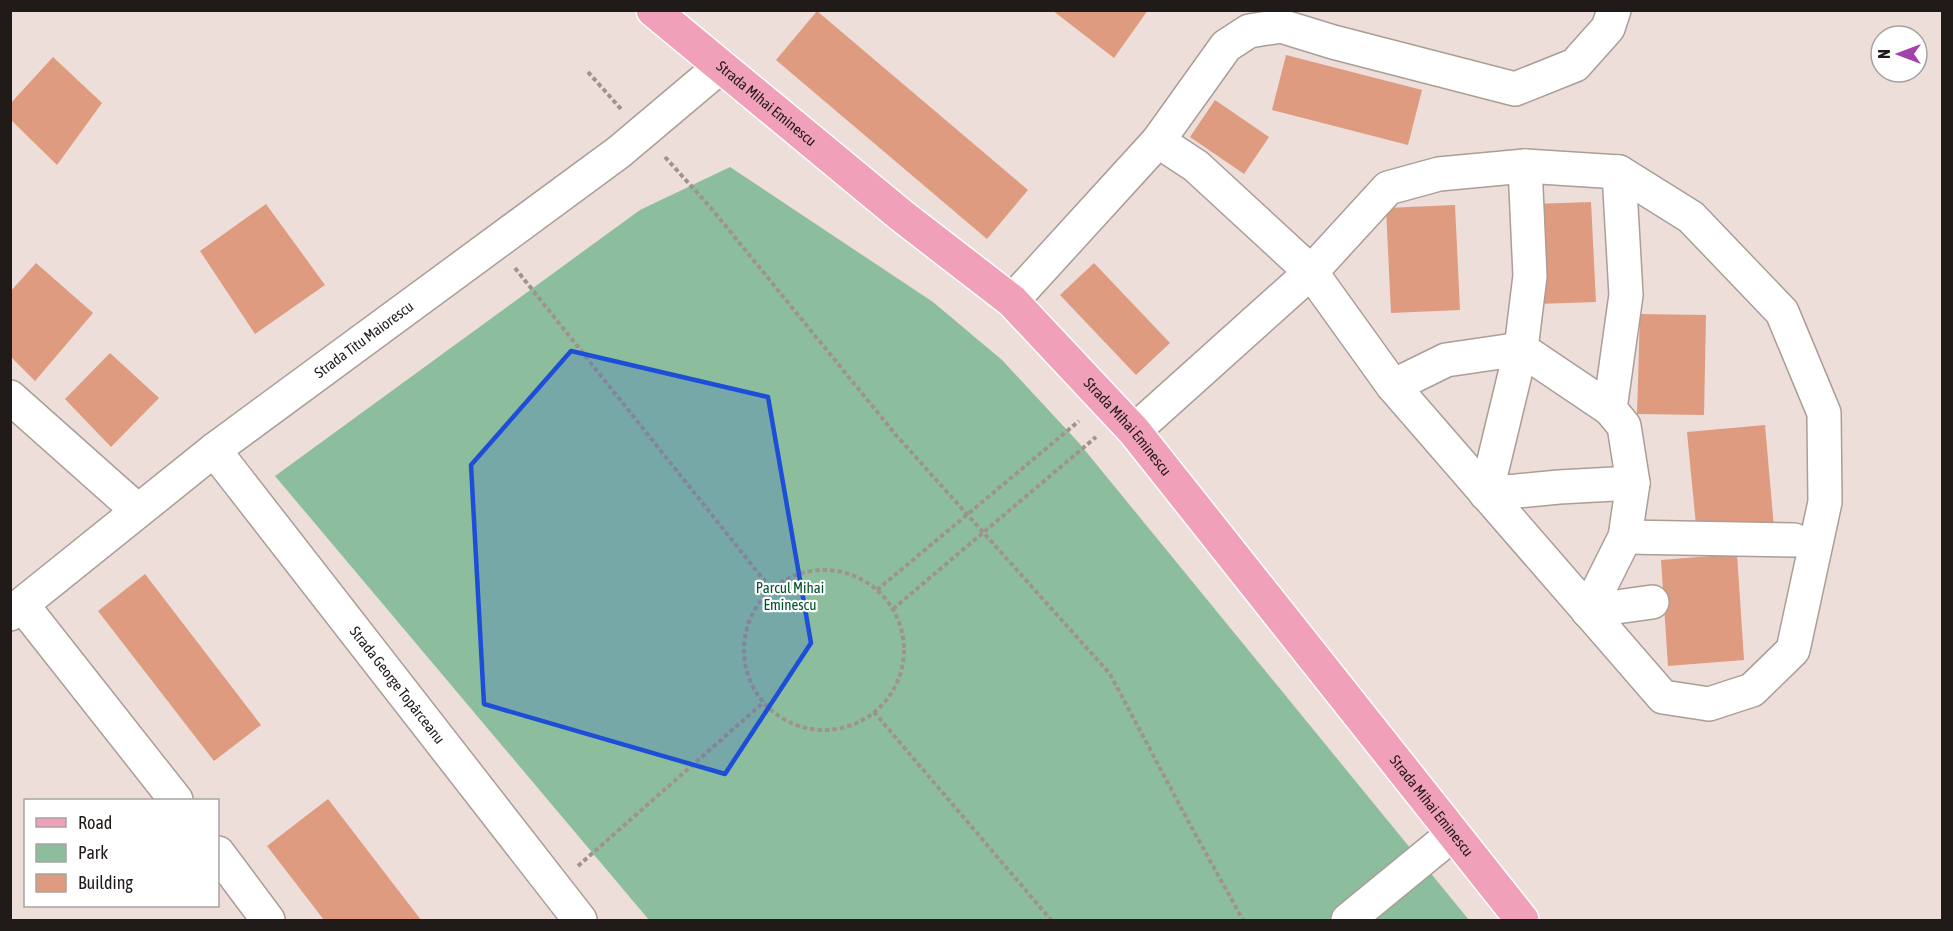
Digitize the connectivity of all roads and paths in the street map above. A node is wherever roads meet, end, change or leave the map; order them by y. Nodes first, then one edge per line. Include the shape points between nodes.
1 (653, 10) edge
2 (1614, 10) edge
3 (722, 66) junction
4 (588, 72) dead end
5 (642, 132) junction
6 (1158, 141) junction
7 (1525, 166) junction
8 (1620, 172) junction
9 (495, 243) junction
10 (1311, 272) junction
11 (1012, 302) junction
12 (1521, 349) junction
13 (1394, 386) junction
14 (10, 397) edge
15 (1610, 409) junction
16 (1120, 416) junction
17 (214, 450) junction
18 (1633, 483) junction
19 (1486, 494) junction
20 (137, 510) junction
21 (1625, 537) junction
22 (1794, 540) dead end
23 (771, 589) junction
24 (877, 590) junction
25 (1652, 602) dead end
26 (893, 609) junction
27 (17, 610) edge
28 (1588, 611) junction
29 (764, 702) junction
30 (874, 712) junction
31 (174, 799) edge
32 (1453, 834) junction
33 (219, 854) edge
34 (554, 887) junction
35 (268, 921) edge
36 (580, 921) edge
37 (1051, 921) edge
38 (1243, 921) edge
39 (1348, 921) edge
40 (1522, 921) edge

1 - 3 main road, Strada Mihai Eminescu
2 - 6 street via 1608,28 1575,65 1515,89 1281,26 1249,31 1226,46
3 - 5 street, Strada Titu Maiorescu
3 - 11 main road, Strada Mihai Eminescu
4 - 5 path
5 - 9 street, Strada Titu Maiorescu
5 - 38 path via 711,208 896,435 1110,674
6 - 10 street via 1196,166
6 - 11 street
7 - 8 street
7 - 10 street via 1439,174 1388,188
7 - 12 street via 1530,276
8 - 15 street via 1626,295
8 - 28 street via 1691,217 1782,312 1824,413 1825,502 1793,650 1752,690 1709,704 1663,698
9 - 17 street, Strada Titu Maiorescu
9 - 23 path
10 - 13 street
10 - 16 street
11 - 16 main road, Strada Mihai Eminescu
12 - 13 street via 1446,360
12 - 15 street
12 - 19 street
13 - 19 street
14 - 20 street
15 - 18 street via 1624,426
16 - 24 path
16 - 26 path
16 - 32 main road, Strada Mihai Eminescu
17 - 20 street, Strada Titu Maiorescu
17 - 34 street, Strada George Topârceanu
18 - 19 street
18 - 21 street
19 - 28 street
20 - 27 street, Strada Titu Maiorescu
21 - 22 street
21 - 28 street
23 - 24 path via 794,575 821,569 848,573
23 - 29 path via 754,611 745,637 745,664
24 - 26 path
25 - 28 street
26 - 30 path via 902,630 904,656 898,680
27 - 31 street
29 - 30 path via 792,723 817,730 842,728
29 - 34 path
30 - 37 path
32 - 39 street
32 - 40 main road, Strada Mihai Eminescu
33 - 35 street
34 - 36 street, Strada George Topârceanu

